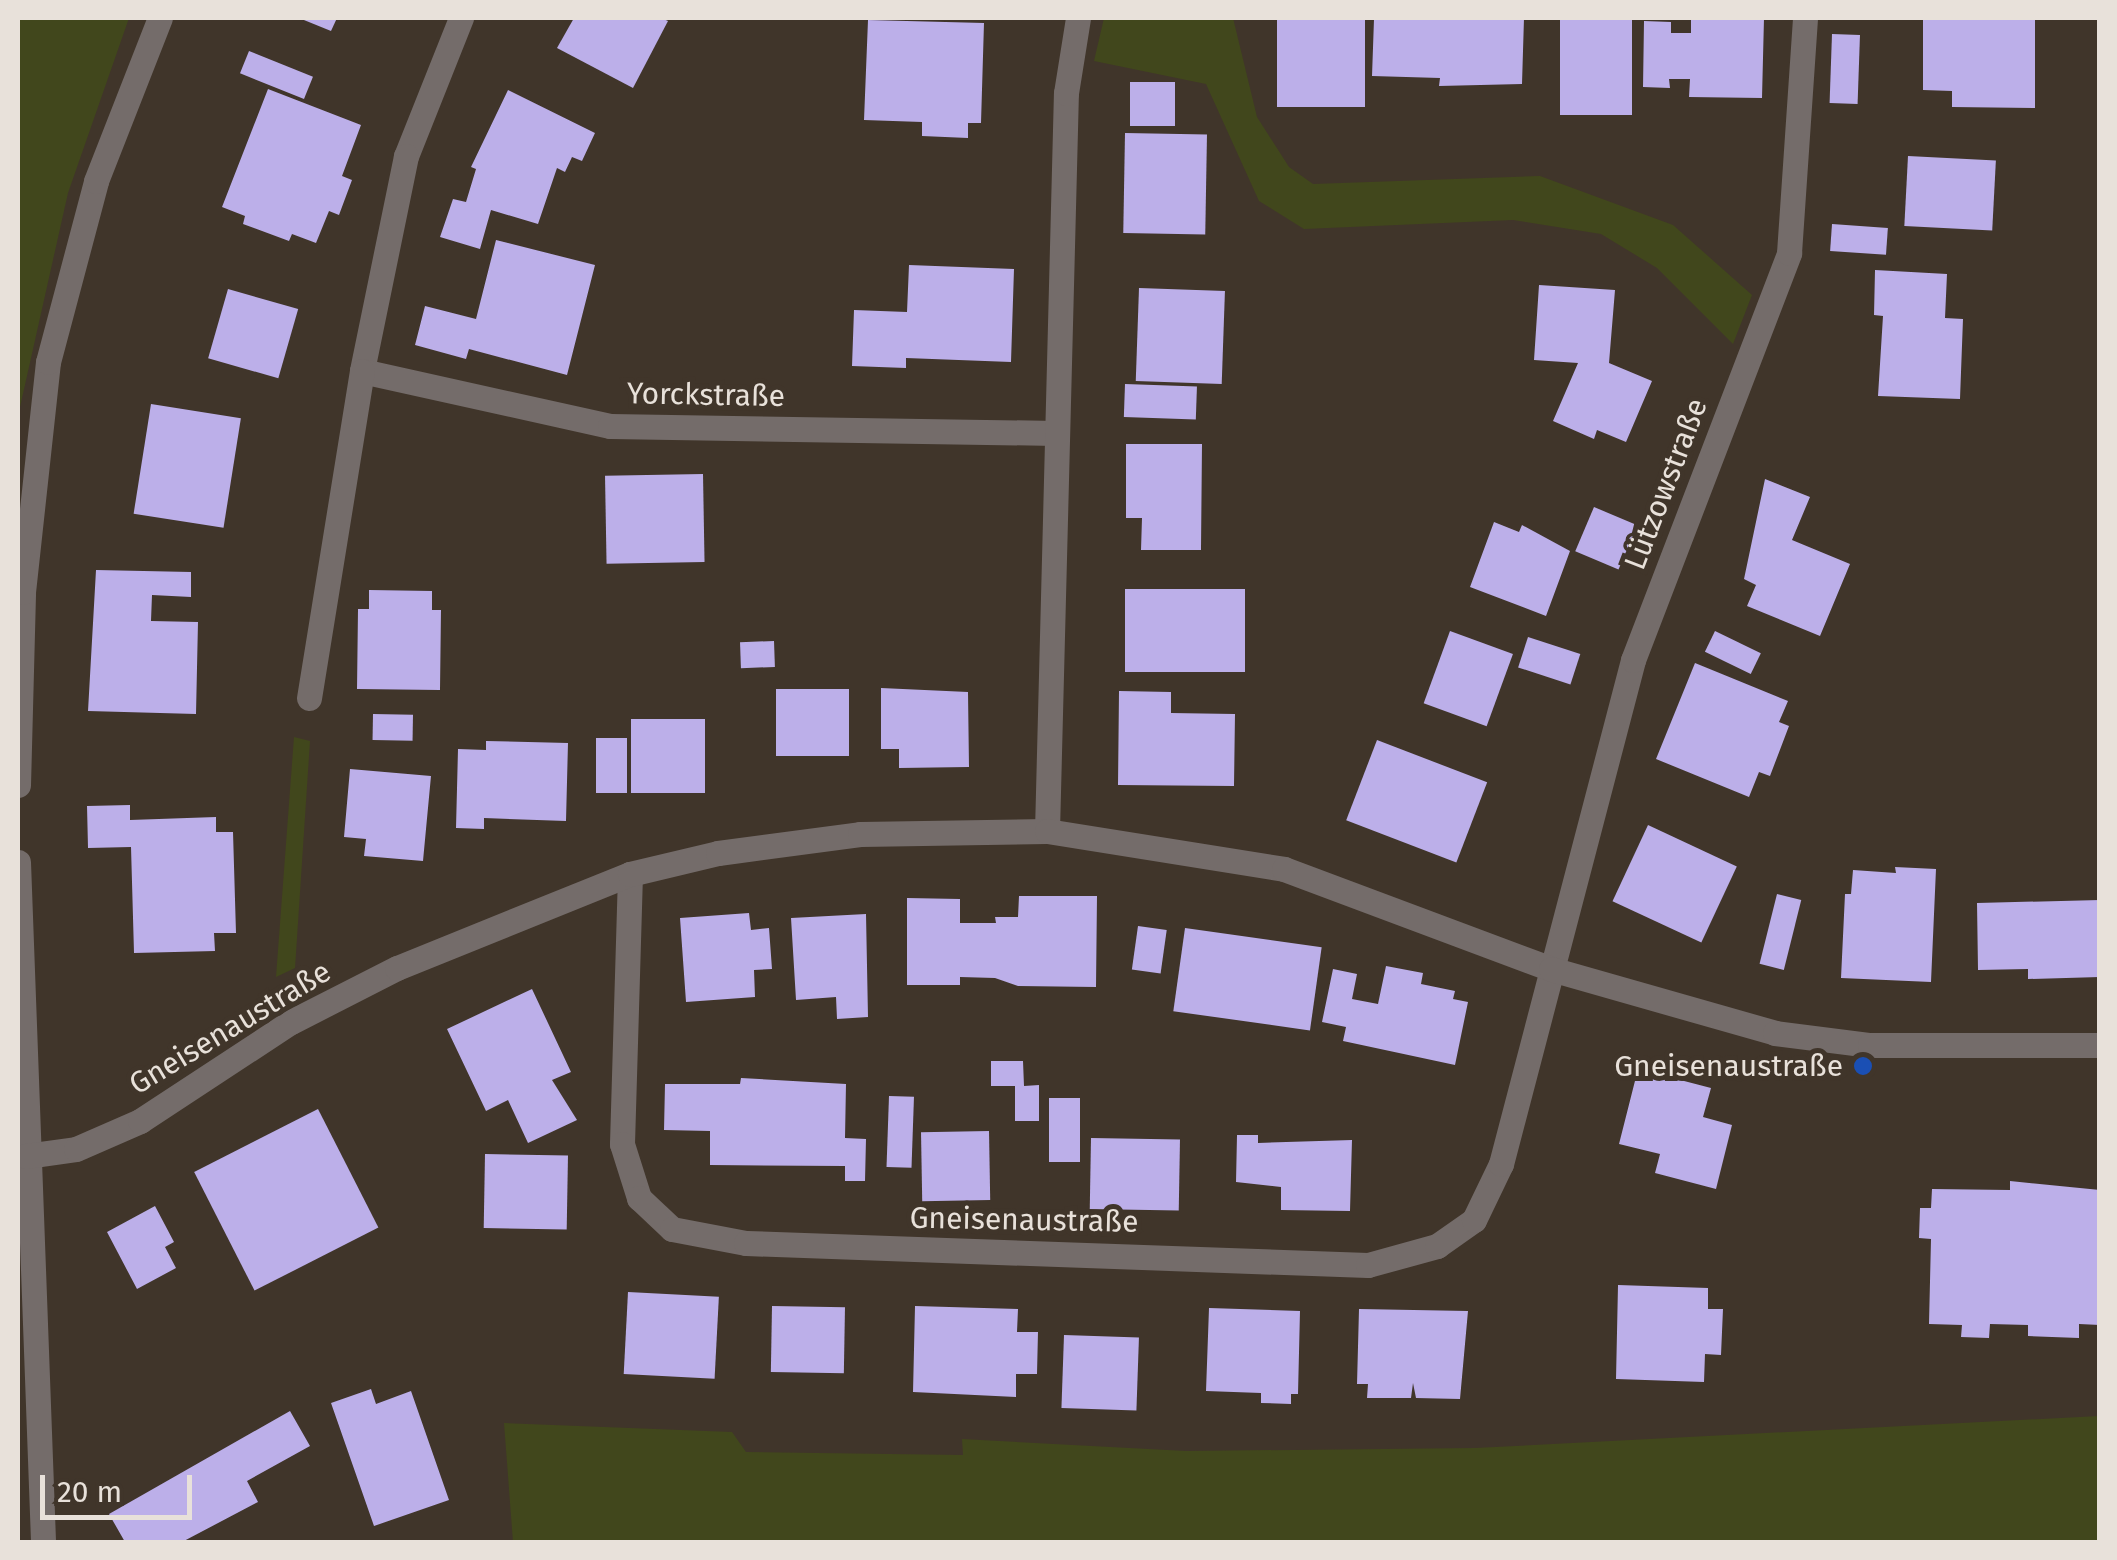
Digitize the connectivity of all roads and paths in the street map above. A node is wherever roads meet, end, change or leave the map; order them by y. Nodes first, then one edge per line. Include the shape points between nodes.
1 (160, 18) edge
2 (461, 18) edge
3 (1078, 18) edge
4 (1805, 18) edge
5 (362, 371) junction
6 (1056, 433) junction
7 (310, 698) dead end
8 (18, 785) edge
9 (1047, 831) junction
10 (18, 862) edge
11 (630, 874) junction
12 (1552, 969) junction
13 (2100, 1044) edge
14 (26, 1156) junction
15 (25, 1266) edge
16 (43, 1542) edge

1 - 8 street via 96,181 48,362 23,592
2 - 5 street via 406,156
3 - 6 street via 1066,93
4 - 12 street, Lützowstraße via 1789,253 1633,660
5 - 6 street, Yorckstraße via 610,426
5 - 7 street
6 - 9 street
9 - 11 street, Gneisenaustraße via 860,834 718,853
9 - 12 street, Gneisenaustraße via 1284,869
10 - 14 street
11 - 12 street, Gneisenaustraße via 622,1144 639,1198 672,1229 746,1243 1368,1265 1437,1246 1474,1220 1501,1164
11 - 14 street, Gneisenaustraße via 397,968 292,1022 140,1120 76,1149
12 - 13 street, Gneisenaustraße via 1775,1033 1870,1045
14 - 15 street
15 - 16 street

